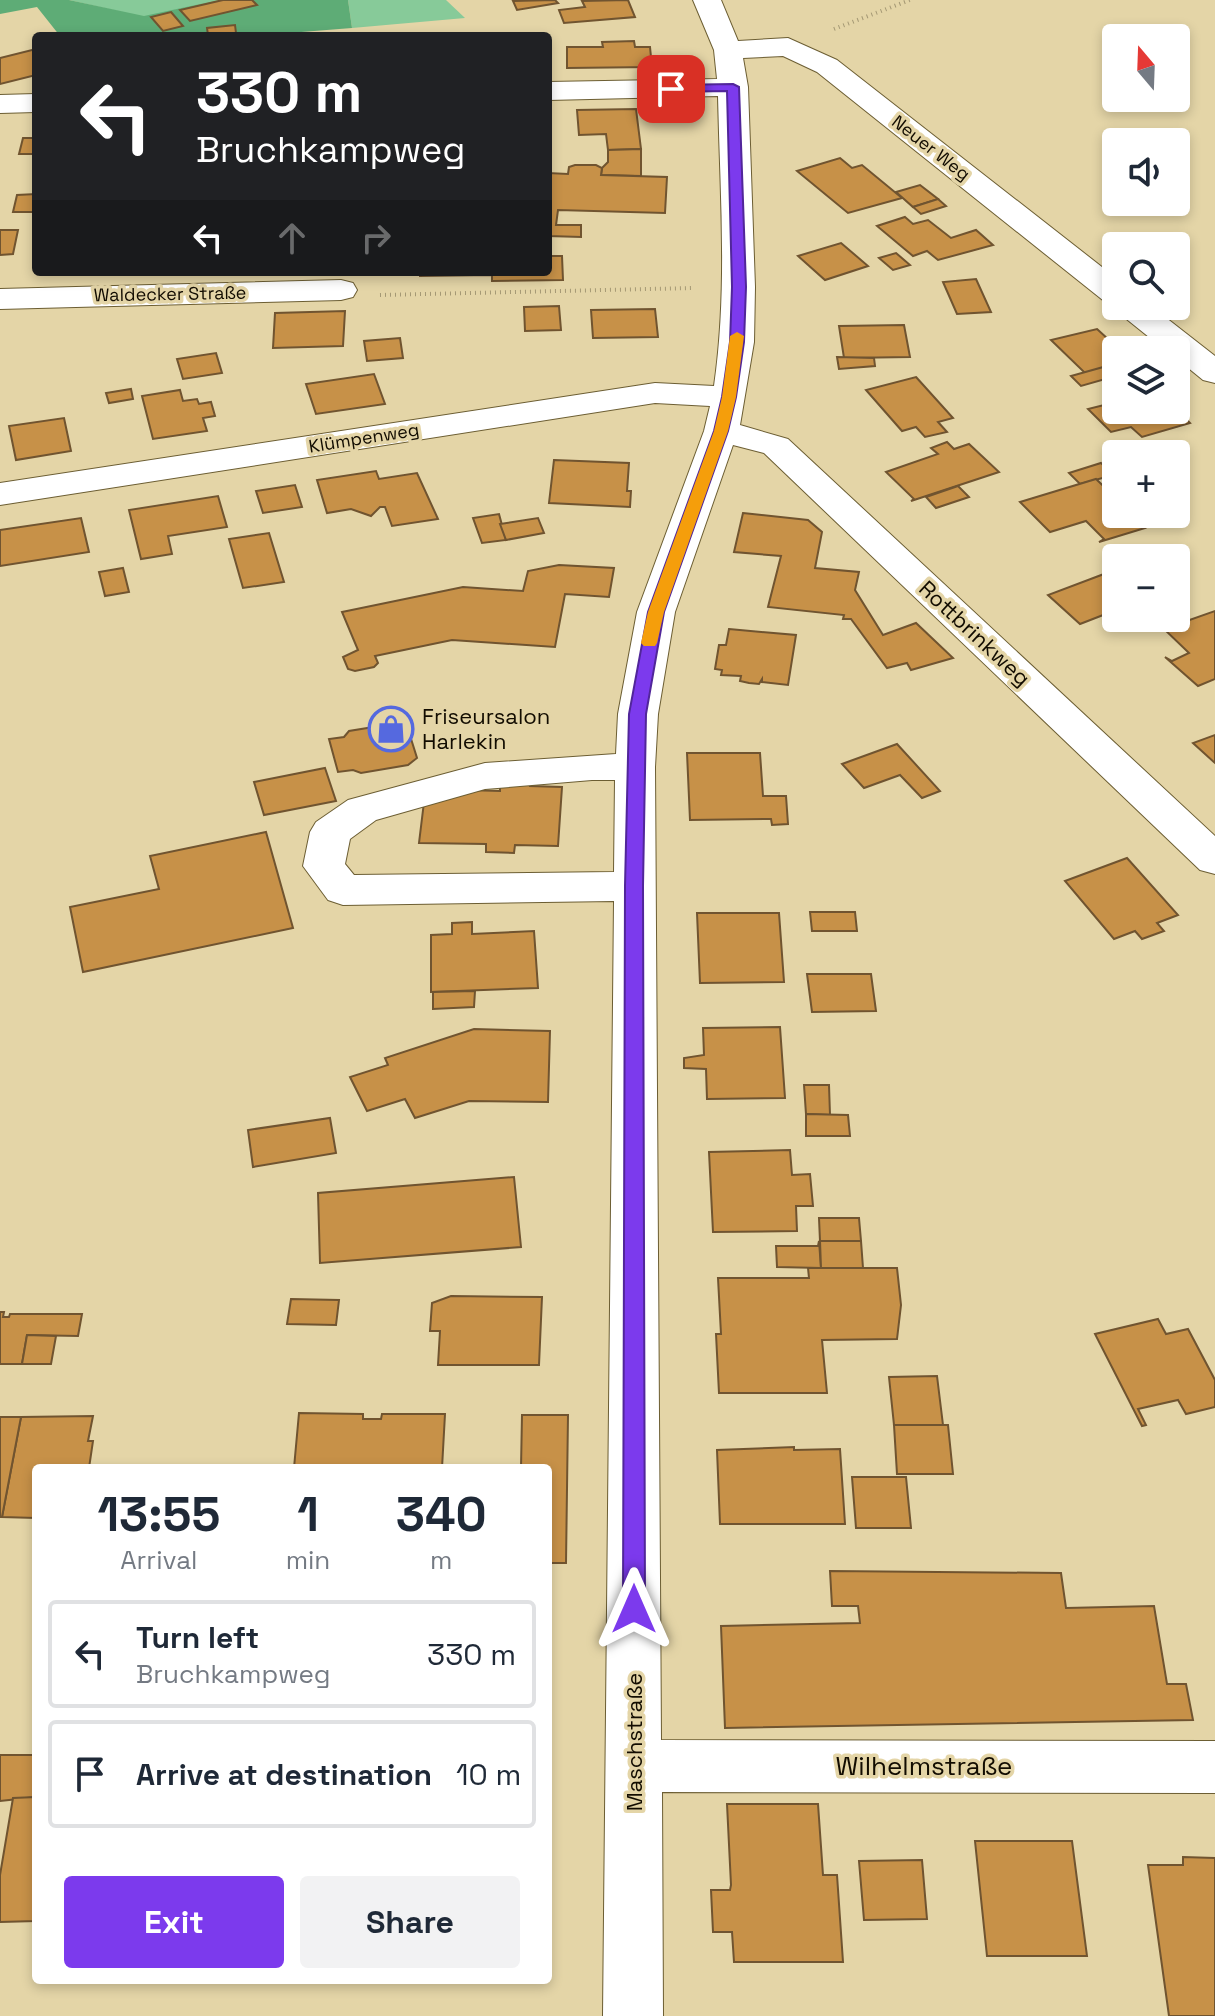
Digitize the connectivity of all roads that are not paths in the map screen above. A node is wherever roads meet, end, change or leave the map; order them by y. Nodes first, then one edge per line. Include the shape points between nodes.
1 (707, 0) edge
2 (728, 50) junction
3 (733, 87) junction
4 (552, 91) edge
5 (32, 103) edge
6 (0, 104) edge
7 (1102, 283) edge
8 (341, 290) road end
9 (0, 299) edge
10 (1149, 320) edge
11 (1215, 373) edge
12 (725, 414) junction
13 (0, 494) edge
14 (635, 767) junction
15 (1215, 860) edge
16 (634, 886) junction
17 (634, 1766) junction
18 (1215, 1767) edge
19 (633, 2016) edge

1 - 2 street, Maschstraße
2 - 3 street, Maschstraße
2 - 7 street, Neuer Weg via 788,47 827,66
3 - 4 street
3 - 12 street, Maschstraße via 739,287 737,342
5 - 6 street
8 - 9 street, Waldecker Straße
10 - 11 street
12 - 13 street, Klümpenweg via 655,393
12 - 14 street, Maschstraße via 656,612 638,714
12 - 15 street, Rottbrinkweg via 776,446
14 - 16 street, Maschstraße
14 - 16 street via 485,776 362,810 331,832 324,866 343,890
16 - 17 street, Maschstraße
17 - 18 street, Wilhelmstraße
17 - 19 street, Maschstraße

